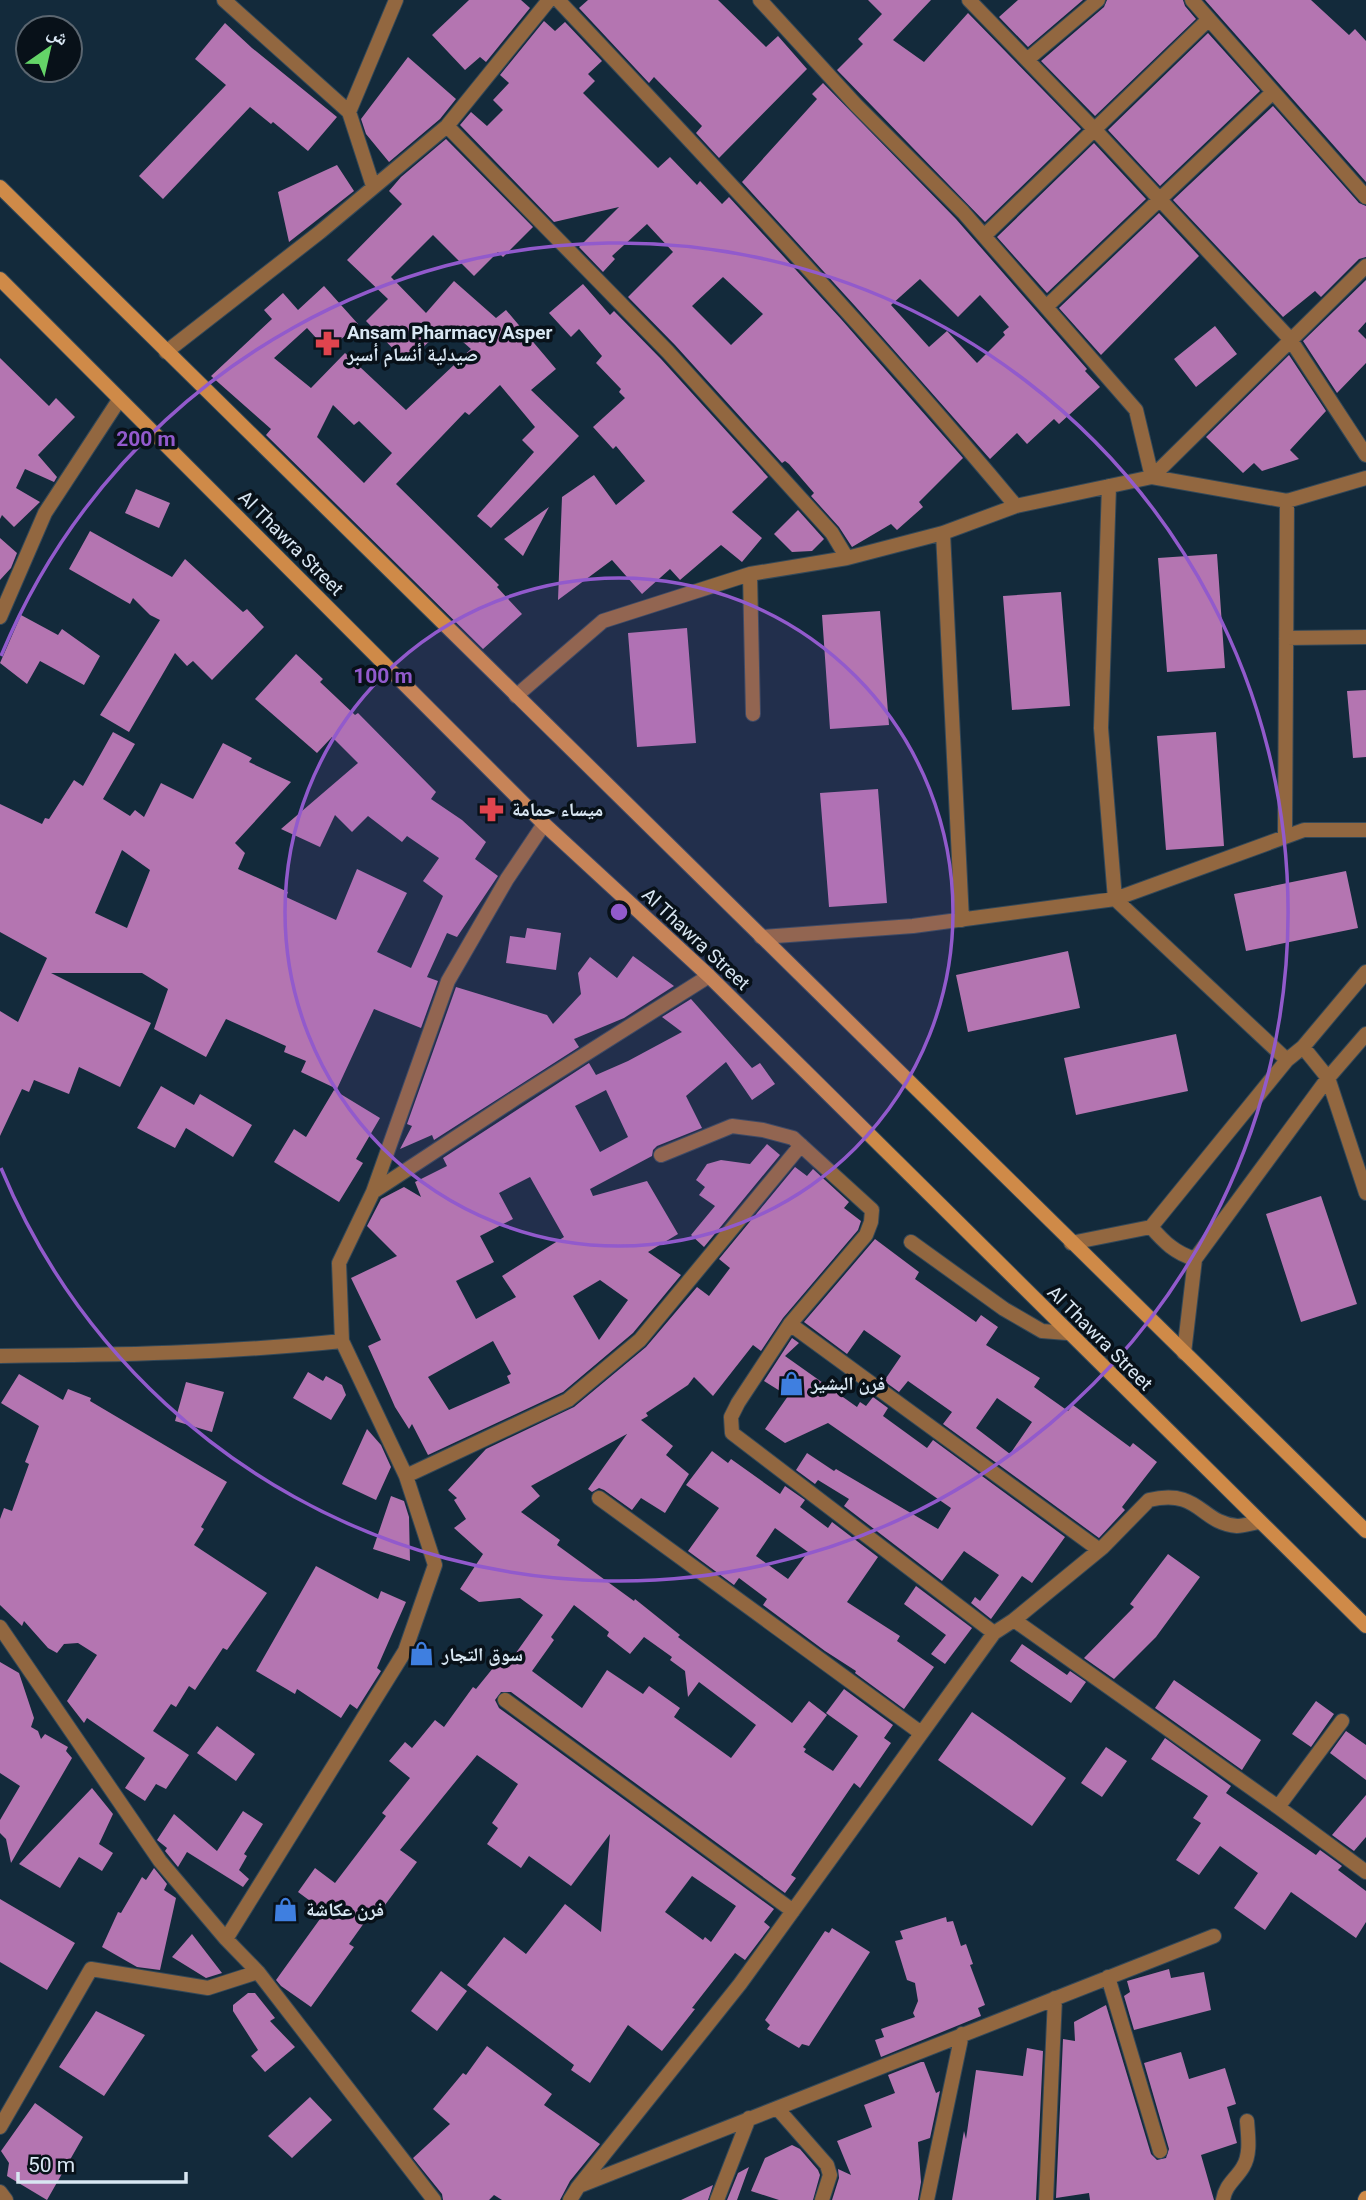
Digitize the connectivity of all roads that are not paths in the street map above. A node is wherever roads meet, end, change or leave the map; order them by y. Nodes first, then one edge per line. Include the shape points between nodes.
1 (223, 0) edge
2 (396, 0) edge
3 (550, 0) edge
4 (558, 0) edge
5 (760, 0) edge
6 (970, 0) edge
7 (1098, 0) edge
8 (1192, 0) edge
9 (1209, 19) junction
10 (1028, 60) junction
11 (1273, 92) junction
12 (349, 112) junction
13 (447, 125) junction
14 (1095, 130) junction
15 (373, 186) junction
16 (0, 187) edge
17 (1366, 197) edge
18 (1159, 200) junction
19 (984, 236) junction
20 (1366, 266) edge
21 (0, 279) edge
22 (1046, 307) junction
23 (1290, 339) junction
24 (166, 352) junction
25 (119, 400) junction
26 (1366, 455) edge
27 (1152, 477) junction
28 (1366, 478) edge
29 (1109, 486) junction
30 (1287, 501) junction
31 (1016, 506) junction
32 (943, 533) junction
33 (847, 558) junction
34 (750, 574) junction
35 (0, 617) edge
36 (1366, 637) edge
37 (1286, 638) junction
38 (516, 696) junction
39 (753, 714) dead end
40 (544, 824) junction
41 (1366, 830) edge
42 (1285, 836) junction
43 (1115, 899) junction
44 (962, 920) junction
45 (761, 937) junction
46 (1366, 972) edge
47 (709, 976) junction
48 (1366, 1034) edge
49 (1303, 1047) junction
50 (1287, 1060) junction
51 (1328, 1078) junction
52 (801, 1144) junction
53 (661, 1155) dead end
54 (373, 1192) junction
55 (1366, 1193) edge
56 (1150, 1227) junction
57 (911, 1242) dead end
58 (1071, 1243) junction
59 (1195, 1259) junction
60 (790, 1324) junction
61 (1067, 1333) junction
62 (342, 1341) junction
63 (1184, 1353) junction
64 (0, 1356) edge
65 (406, 1476) junction
66 (599, 1498) dead end
67 (1259, 1522) junction
68 (1366, 1531) edge
69 (1098, 1549) junction
70 (1014, 1620) junction
71 (1366, 1626) edge
72 (0, 1627) edge
73 (994, 1633) junction
74 (505, 1700) dead end
75 (1342, 1721) dead end
76 (921, 1733) junction
77 (1278, 1807) junction
78 (1366, 1872) edge
79 (793, 1911) junction
80 (1214, 1936) dead end
81 (226, 1939) junction
82 (258, 1972) junction
83 (1108, 1977) junction
84 (1055, 1998) junction
85 (962, 2034) junction
86 (777, 2108) junction
87 (749, 2119) junction
88 (1247, 2121) dead end
89 (0, 2127) edge
90 (1160, 2151) dead end
91 (578, 2187) junction
92 (0, 2192) edge
93 (6, 2200) edge
94 (434, 2200) edge
95 (570, 2200) edge
96 (717, 2200) edge
97 (822, 2200) edge
98 (928, 2200) edge
99 (1046, 2200) edge
100 (1223, 2200) edge

1 - 12 street
2 - 12 street
3 - 13 street
4 - 31 street via 841,303
5 - 19 street
6 - 10 street
7 - 10 street
8 - 9 street
9 - 11 street
9 - 14 street
10 - 14 street
11 - 17 street
11 - 18 street
12 - 15 street
13 - 15 street
13 - 33 street via 668,352 832,533
14 - 18 street
14 - 19 street
15 - 24 street
16 - 24 main road
18 - 22 street
18 - 23 street
19 - 22 street
20 - 23 street
21 - 25 main road, Al Thawra Street
22 - 27 street via 1136,410
23 - 26 street
23 - 27 street
24 - 38 main road
25 - 35 street via 46,513
25 - 40 main road, Al Thawra Street
27 - 29 street
27 - 30 street
28 - 30 street
29 - 31 street
29 - 43 street via 1101,728
30 - 37 street
31 - 32 street
32 - 33 street
32 - 44 street
33 - 34 street
34 - 38 street via 603,621
34 - 39 street
36 - 37 street
37 - 42 street
38 - 45 main road
40 - 47 main road, Al Thawra Street
40 - 54 street via 448,981
41 - 42 street via 1304,830
42 - 43 street
43 - 44 street
43 - 50 street
44 - 45 street
45 - 58 main road
46 - 49 street
47 - 54 street
47 - 61 main road, Al Thawra Street
48 - 51 street
49 - 50 street
49 - 51 street
50 - 56 street
51 - 55 street
51 - 59 street
52 - 53 street via 793,1138 732,1126
52 - 60 street via 872,1210 866,1235
52 - 65 street via 630,1349 568,1400
54 - 62 street via 339,1263
56 - 58 street
56 - 59 street via 1180,1254
57 - 61 street via 1004,1309 1042,1331
58 - 63 main road
59 - 63 street
60 - 69 street
60 - 73 street via 738,1403 732,1433
61 - 67 main road, Al Thawra Street
62 - 64 street via 267,1349
62 - 65 street
63 - 68 main road
65 - 81 street via 435,1565 405,1651
66 - 76 street
67 - 69 street via 1236,1526 1190,1501 1159,1498 1149,1500
67 - 71 main road, Al Thawra Street
69 - 70 street
70 - 73 street
70 - 77 street
72 - 81 street via 160,1861
73 - 76 street
74 - 79 street
75 - 77 street
76 - 79 street
77 - 78 street
79 - 91 street
80 - 83 street
81 - 82 street
82 - 89 street via 208,1988 91,1969
82 - 94 street
83 - 84 street
83 - 90 street
84 - 85 street
84 - 99 street
85 - 86 street
85 - 98 street
86 - 87 street
86 - 97 street via 827,2165 830,2175
87 - 91 street
87 - 96 street
88 - 100 street via 1246,2160 1224,2191
91 - 95 street
92 - 93 street

